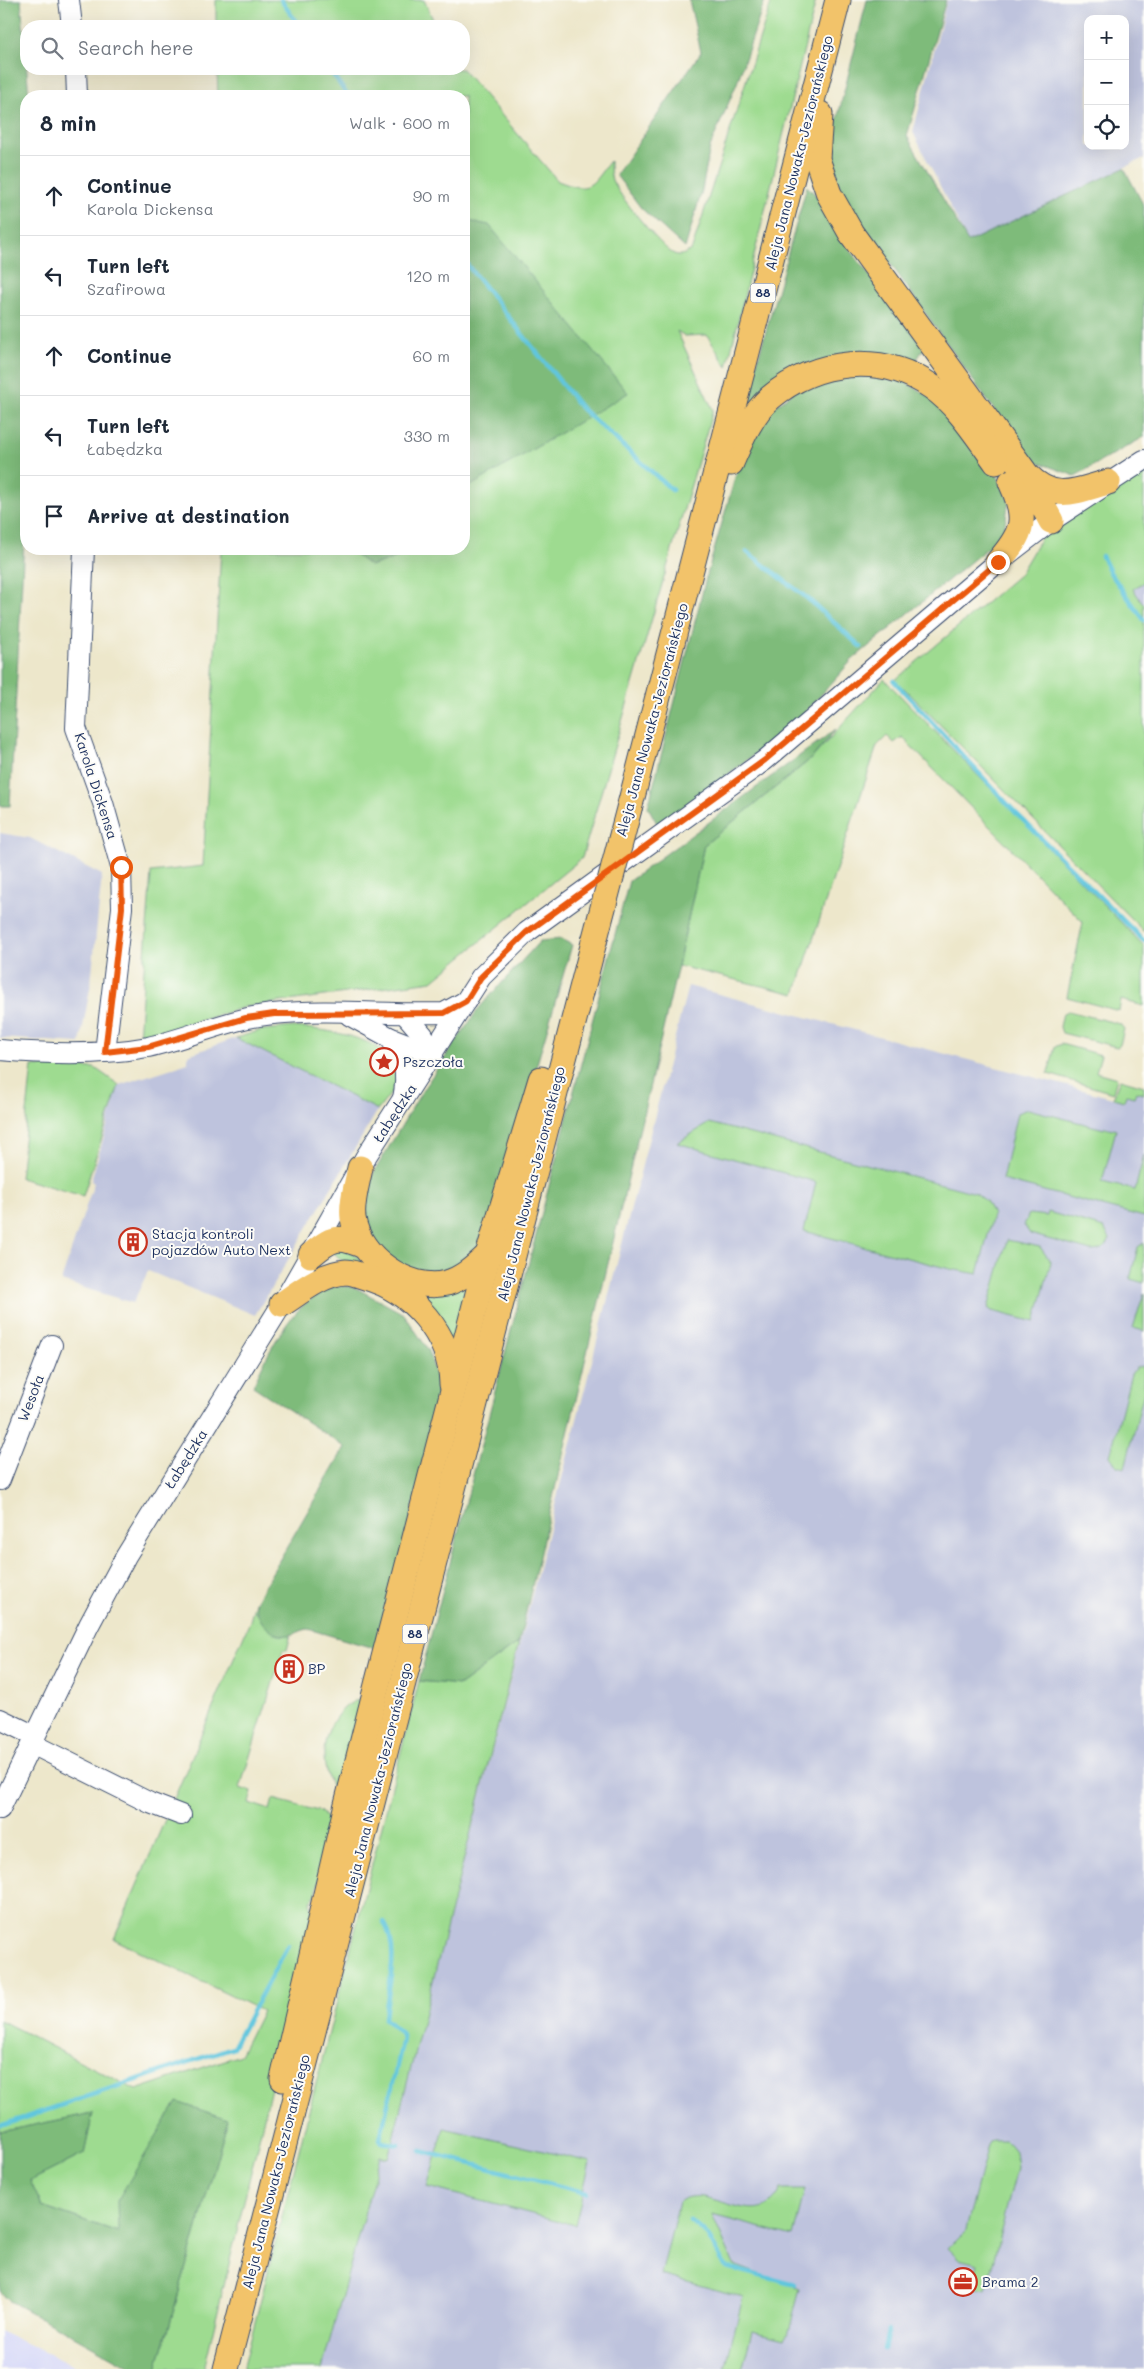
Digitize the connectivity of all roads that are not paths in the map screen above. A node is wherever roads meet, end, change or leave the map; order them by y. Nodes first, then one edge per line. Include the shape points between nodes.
1 (69, 0) edge
2 (838, 0) edge
3 (71, 20) edge
4 (824, 53) junction
5 (76, 75) edge
6 (77, 90) edge
7 (1144, 460) edge
8 (1017, 477) junction
9 (1108, 482) junction
10 (1051, 521) junction
11 (701, 533) junction
12 (84, 555) edge
13 (998, 562) junction
14 (594, 942) junction
15 (466, 1001) junction
16 (344, 1012) junction
17 (405, 1014) junction
18 (389, 1037) junction
19 (0, 1051) edge
20 (105, 1052) junction
21 (433, 1054) junction
22 (402, 1103) junction
23 (360, 1168) junction
24 (321, 1242) junction
25 (364, 1246) junction
26 (488, 1255) junction
27 (346, 1272) junction
28 (282, 1304) junction
29 (52, 1345) dead end
30 (452, 1397) junction
31 (0, 1480) edge
32 (0, 1719) edge
33 (33, 1740) junction
34 (0, 1809) edge
35 (181, 1815) dead end
36 (237, 2325) junction
37 (226, 2369) edge

1 - 3 street
2 - 4 main road, Aleja Jana Nowaka-Jeziorańskiego / 88
4 - 8 main road via 817,158 829,194 851,233
4 - 11 main road, Aleja Jana Nowaka-Jeziorańskiego / 88
5 - 6 street
7 - 9 street, Łabędzka
8 - 9 main road via 1055,493 1069,493
8 - 10 main road
8 - 11 main road via 933,387 891,367 871,363 846,366 808,374 770,399 757,413 742,436
8 - 13 main road via 1022,514 1020,530 1013,545
9 - 10 street, Łabędzka
10 - 13 street, Łabędzka
11 - 14 main road, Aleja Jana Nowaka-Jeziorańskiego / 88, bridge
12 - 20 street, Karola Dickensa via 76,728 121,867 122,908
13 - 15 street, Łabędzka via 765,760 527,932 481,977
14 - 26 main road via 575,960
14 - 36 main road, Aleja Jana Nowaka-Jeziorańskiego / 88
15 - 17 street via 444,1013
15 - 21 street, Łabędzka
16 - 17 street
16 - 18 street
16 - 20 street via 246,1018 148,1047
17 - 21 street via 423,1035
18 - 21 street
18 - 22 street via 401,1052 406,1082
19 - 20 street
21 - 22 street, Łabędzka
22 - 23 street, Łabędzka
23 - 24 street, Łabędzka
23 - 25 main road via 353,1217
24 - 25 main road via 348,1240
24 - 27 main road via 331,1260
24 - 28 street, Łabędzka
25 - 26 main road via 382,1264 420,1284 447,1283 465,1275
26 - 30 main road
27 - 28 main road via 322,1279
27 - 30 main road via 396,1290 434,1326 452,1369
28 - 33 street, Łabędzka via 111,1582
29 - 31 street, Wesoła
30 - 36 main road via 345,1812 250,2222
32 - 33 street
33 - 34 street, Łabędzka
33 - 35 street via 150,1803
36 - 37 main road, Aleja Jana Nowaka-Jeziorańskiego / 88

